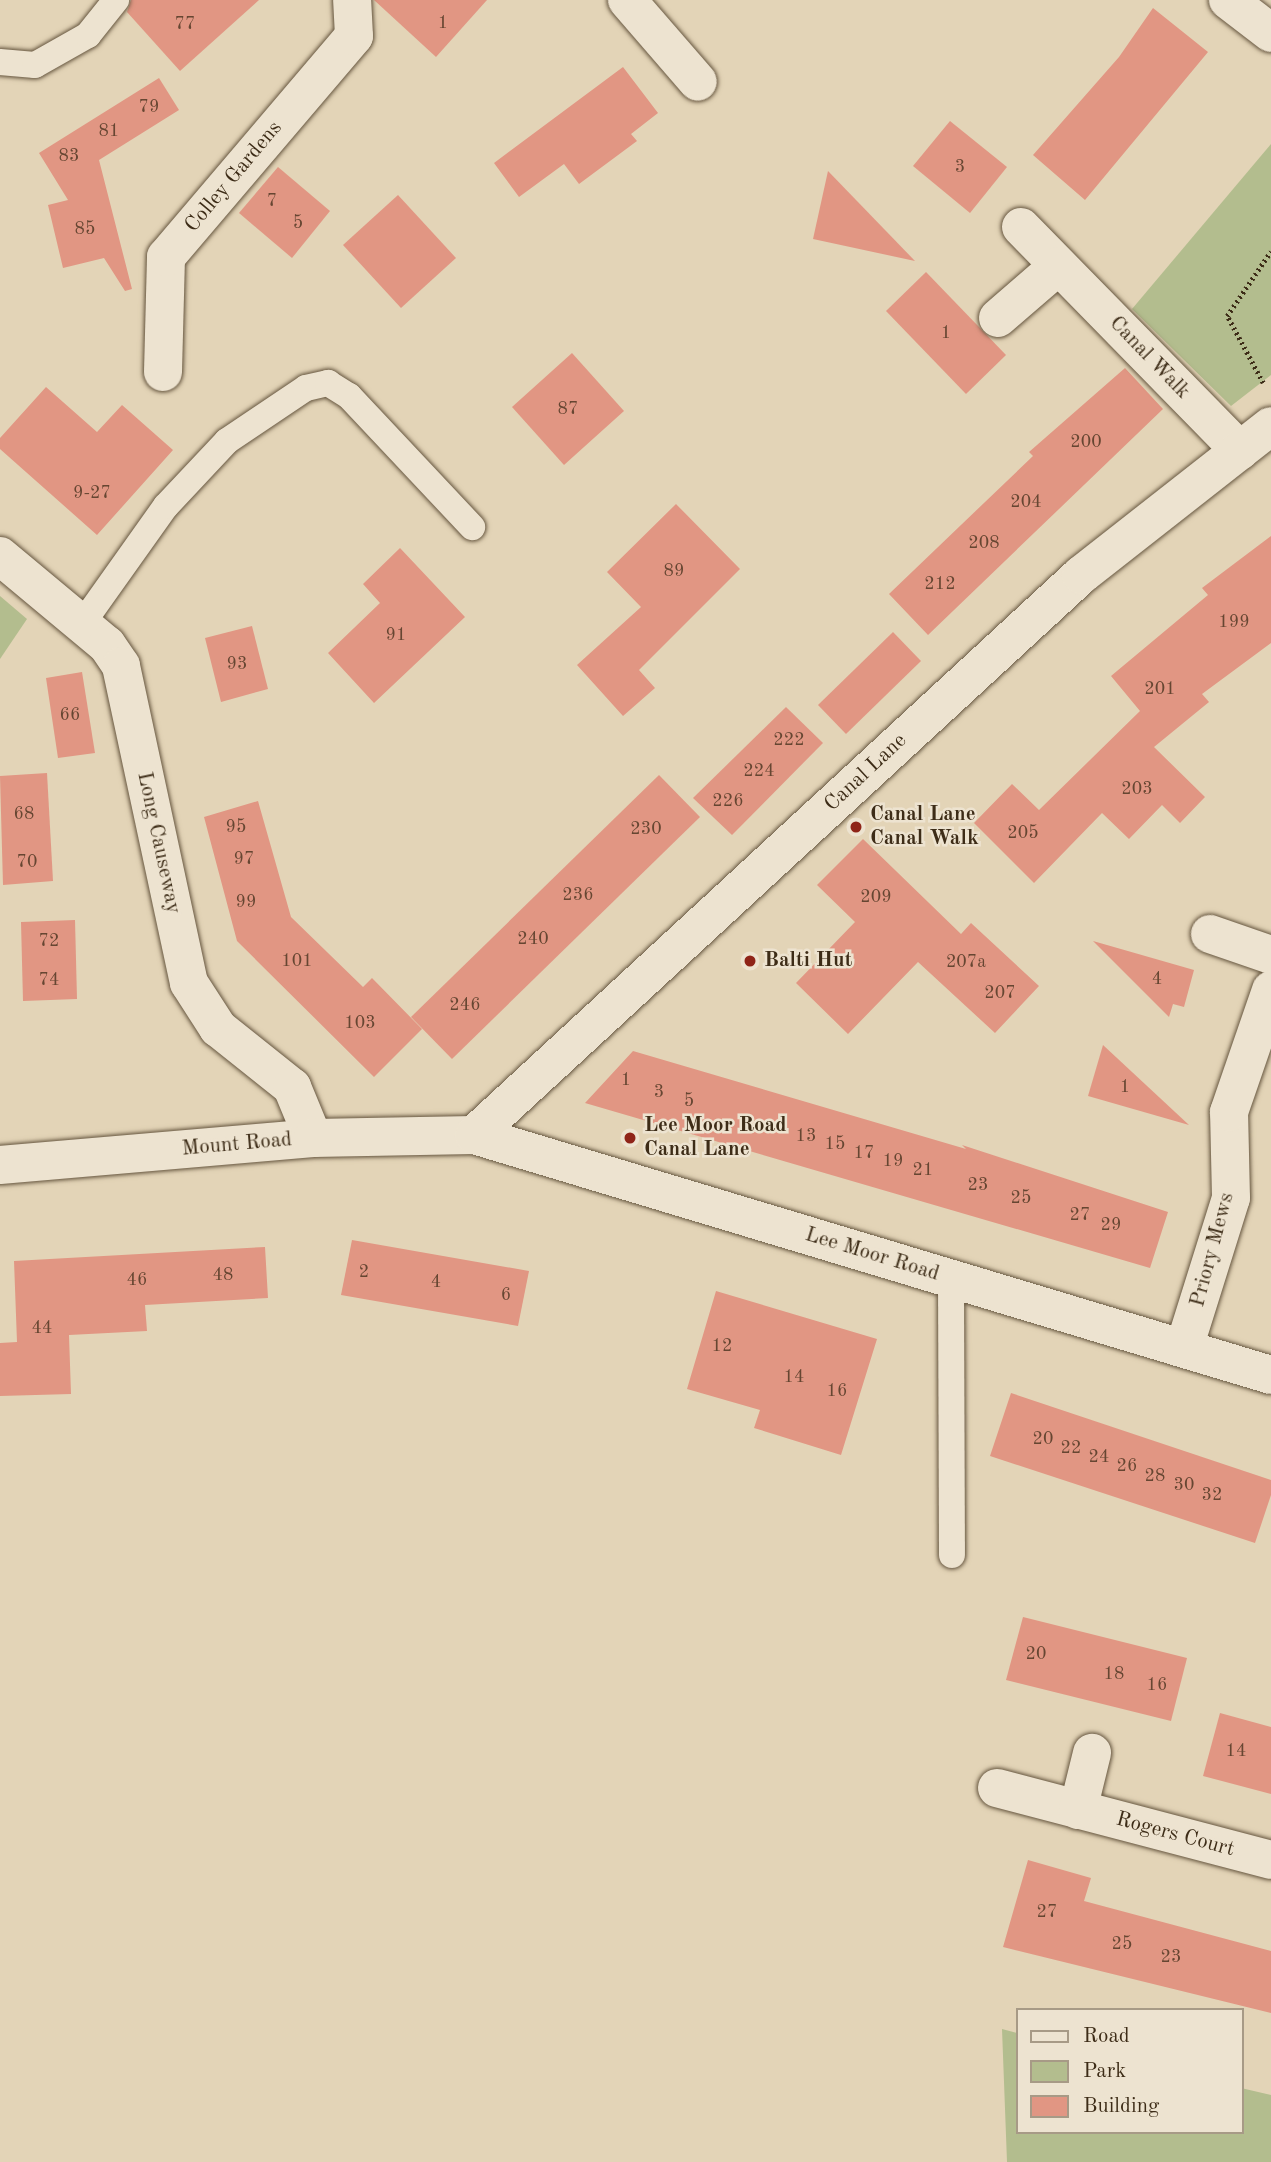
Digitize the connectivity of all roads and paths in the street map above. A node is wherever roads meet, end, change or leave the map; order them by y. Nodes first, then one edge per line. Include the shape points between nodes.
1 (116, 0) edge
2 (352, 0) edge
3 (627, 0) edge
4 (1228, 0) edge
5 (1271, 33) edge
6 (0, 62) edge
7 (698, 82) dead end
8 (1021, 227) dead end
9 (1271, 251) edge
10 (1058, 266) junction
11 (998, 318) dead end
12 (163, 372) dead end
13 (1271, 395) edge
14 (1271, 426) edge
15 (1240, 451) junction
16 (472, 527) dead end
17 (0, 556) edge
18 (82, 624) junction
19 (1210, 934) dead end
20 (1271, 955) edge
21 (1271, 990) edge
22 (474, 1135) junction
23 (313, 1138) junction
24 (0, 1165) edge
25 (951, 1279) junction
26 (1184, 1348) junction
27 (1271, 1375) edge
28 (952, 1556) dead end
29 (1092, 1753) dead end
30 (997, 1788) dead end
31 (1078, 1810) junction
32 (1271, 1860) edge

1 - 6 lane via 88,35 35,65
2 - 12 street, Colley Gardens via 354,36 166,257
3 - 7 street
4 - 5 street
8 - 10 street, Canal Walk
9 - 13 path via 1227,316
10 - 11 street
10 - 15 street, Canal Walk
14 - 15 street, Canal Lane
15 - 22 street, Canal Lane via 1081,575
16 - 18 lane via 349,396 328,383 306,388 227,441 166,506
17 - 18 street, Long Causeway
18 - 23 street, Long Causeway via 107,645 121,666 189,983 218,1028 292,1087
19 - 20 street
21 - 26 street, Priory Mews via 1229,1112 1231,1198
22 - 23 street, Mount Road
22 - 25 street, Lee Moor Road
23 - 24 street, Mount Road
25 - 26 street, Lee Moor Road
25 - 28 lane
26 - 27 street, Lee Moor Road
29 - 31 street
30 - 31 street, Rogers Court
31 - 32 street, Rogers Court

